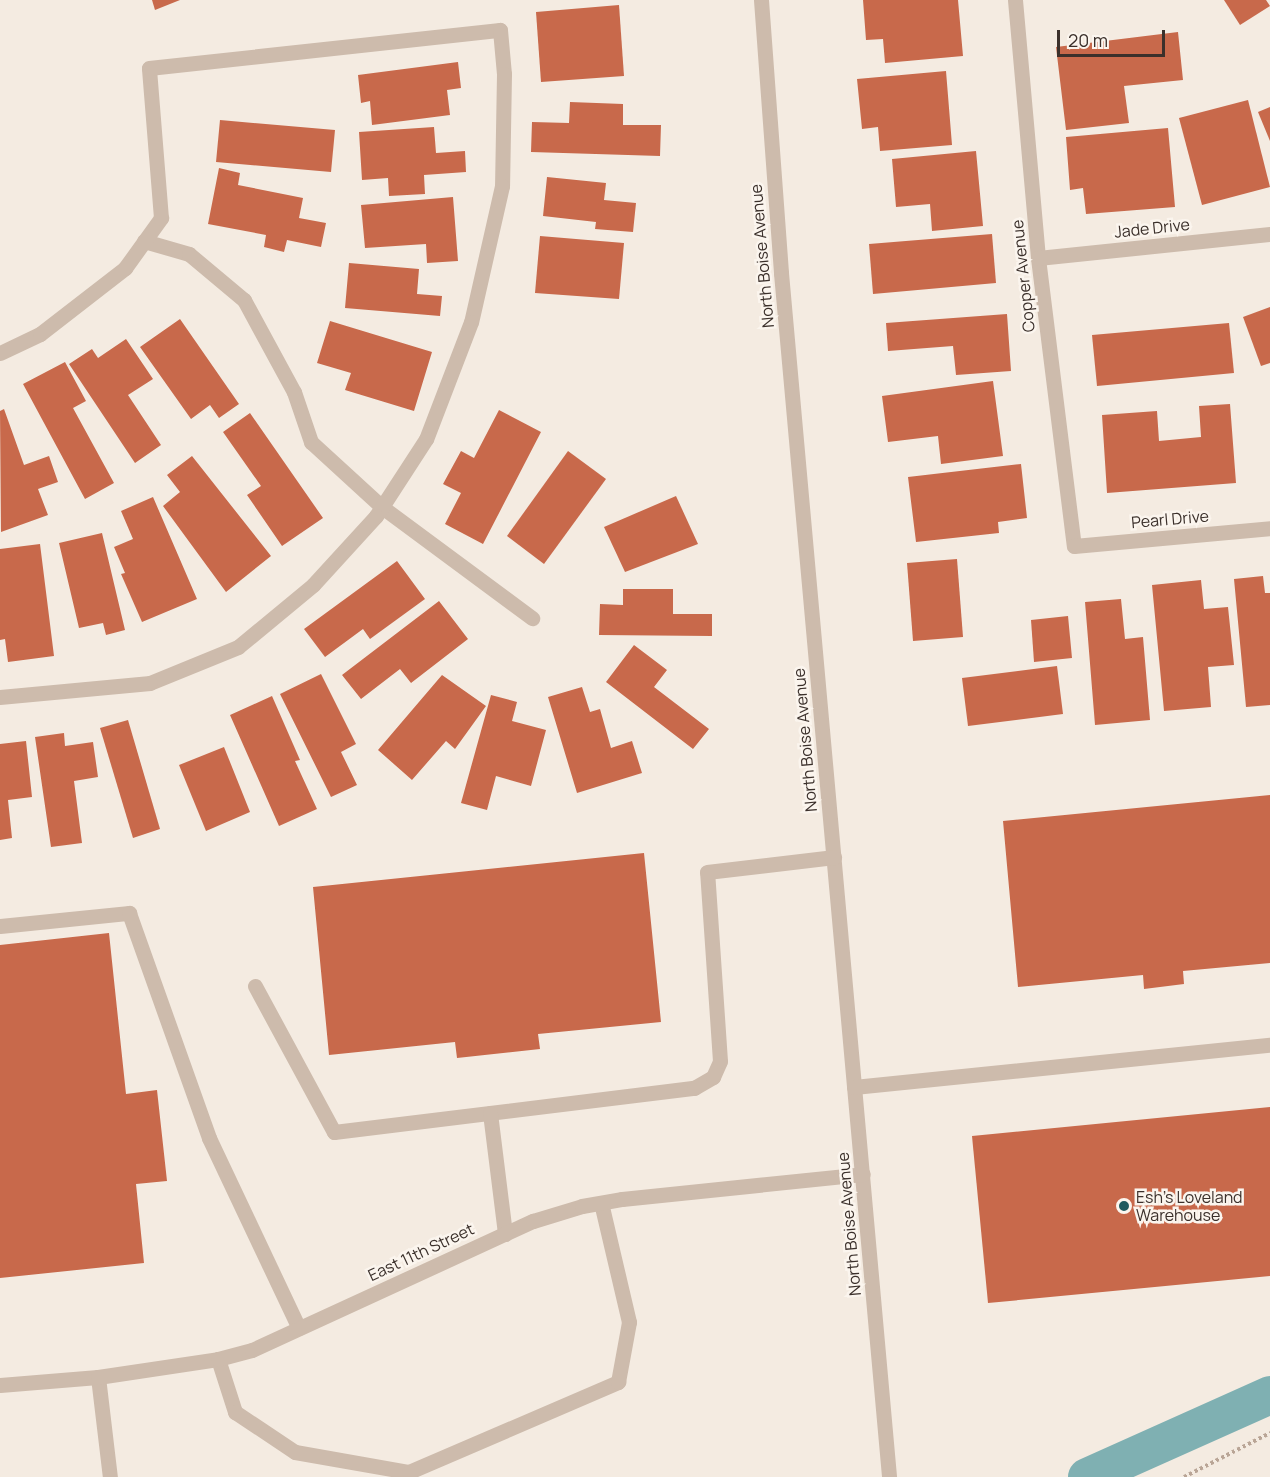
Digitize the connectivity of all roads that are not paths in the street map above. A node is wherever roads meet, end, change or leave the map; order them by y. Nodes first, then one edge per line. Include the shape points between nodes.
1 (761, 0) edge
2 (1015, 0) edge
3 (1270, 234) edge
4 (144, 241) junction
5 (1038, 258) junction
6 (0, 353) edge
7 (382, 507) junction
8 (1270, 528) edge
9 (1074, 546) joint
10 (532, 618) dead end
11 (0, 698) edge
12 (834, 857) junction
13 (0, 926) edge
14 (255, 986) dead end
15 (1270, 1045) edge
16 (854, 1087) junction
17 (490, 1113) junction
18 (863, 1174) junction
19 (601, 1203) junction
20 (505, 1234) junction
21 (299, 1328) junction
22 (218, 1359) junction
23 (98, 1377) junction
24 (0, 1385) edge
25 (110, 1477) edge
26 (889, 1477) edge

1 - 12 street, North Boise Avenue via 781,273
2 - 5 street, Copper Avenue
3 - 5 street, Jade Drive
4 - 6 street via 124,268 40,334
4 - 7 street via 189,254 244,300 294,392 311,442
4 - 7 street via 161,218 149,68 500,30 504,74 502,186 471,322 426,439
5 - 9 street, Copper Avenue
7 - 10 street
7 - 11 street via 313,585 238,647 150,682
8 - 9 street, Pearl Drive
12 - 16 street, North Boise Avenue
12 - 17 street via 707,872 720,1061 713,1077 694,1088
13 - 21 street via 129,913 210,1138
14 - 17 street via 334,1132
15 - 16 street
16 - 18 street, North Boise Avenue
17 - 20 street
18 - 19 street, East 11th Street
18 - 26 street, North Boise Avenue
19 - 20 street, East 11th Street via 533,1221
19 - 22 street via 629,1322 618,1382 409,1472 295,1452 235,1412
20 - 21 street, East 11th Street
21 - 22 street, East 11th Street via 252,1350
22 - 23 street, East 11th Street
23 - 24 street, East 11th Street
23 - 25 street

